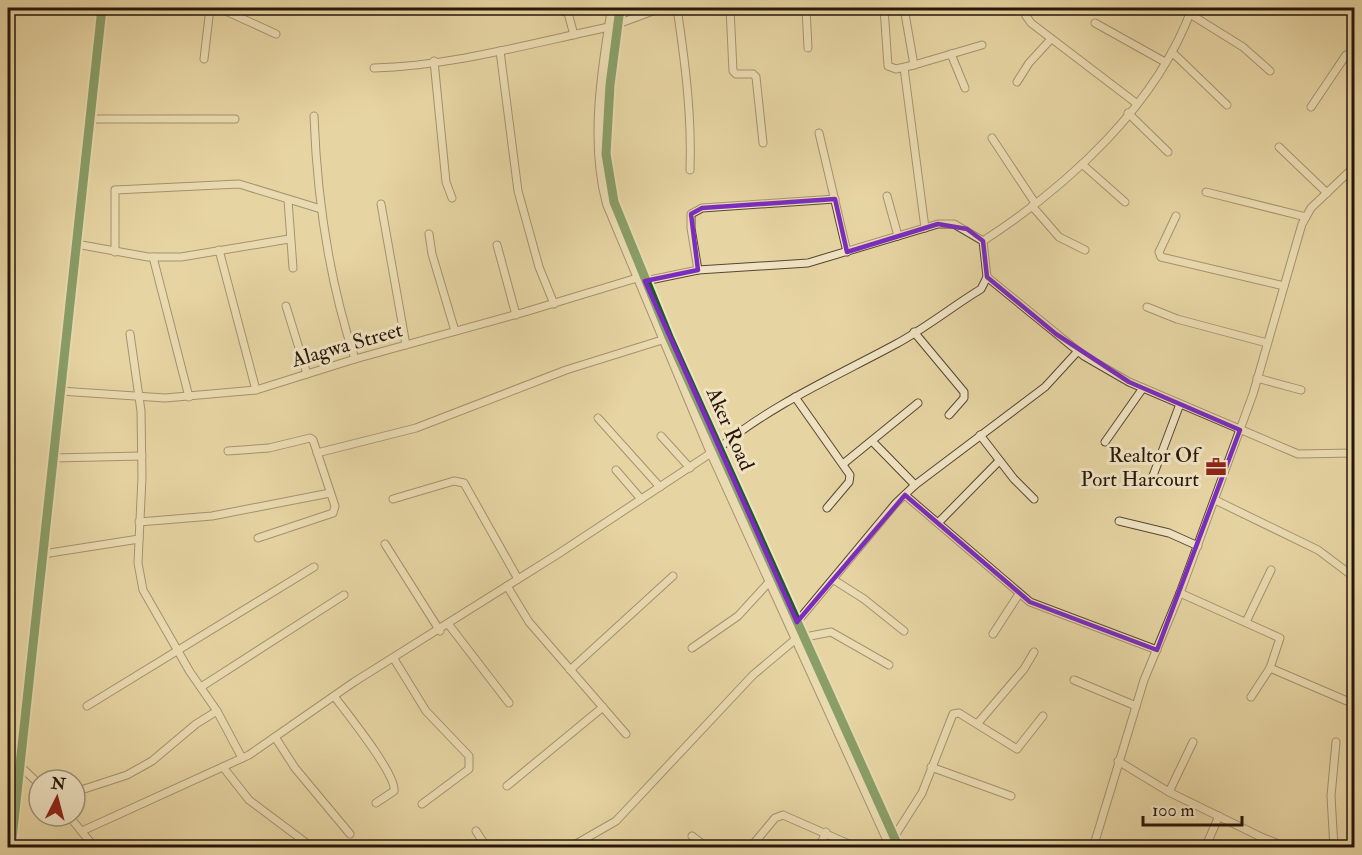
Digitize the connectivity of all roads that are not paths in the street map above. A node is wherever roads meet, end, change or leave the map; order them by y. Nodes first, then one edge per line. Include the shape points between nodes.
1 (102, 8) edge
2 (210, 8) edge
3 (219, 8) edge
4 (555, 8) edge
5 (612, 8) edge
6 (620, 8) edge
7 (661, 8) edge
8 (677, 8) edge
9 (730, 8) edge
10 (806, 8) edge
11 (884, 8) edge
12 (904, 8) edge
13 (1029, 8) edge
14 (1191, 11) edge
15 (1095, 23) dead end
16 (613, 26) junction
17 (276, 34) dead end
18 (574, 34) junction
19 (1051, 39) junction
20 (982, 45) dead end
21 (808, 48) dead end
22 (500, 51) junction
23 (1172, 52) junction
24 (951, 54) junction
25 (1354, 54) edge
26 (204, 59) dead end
27 (434, 62) junction
28 (1166, 62) junction
29 (914, 65) junction
30 (374, 68) dead end
31 (904, 68) junction
32 (1270, 71) dead end
33 (1017, 82) dead end
34 (965, 88) dead end
35 (1136, 104) junction
36 (1227, 105) dead end
37 (1311, 107) dead end
38 (1128, 113) junction
39 (314, 116) dead end
40 (90, 119) junction
41 (236, 119) dead end
42 (819, 133) dead end
43 (992, 138) dead end
44 (763, 143) dead end
45 (1279, 147) dead end
46 (1168, 152) dead end
47 (1082, 164) junction
48 (1354, 167) edge
49 (690, 170) dead end
50 (1206, 192) dead end
51 (1328, 193) junction
52 (887, 196) dead end
53 (452, 198) dead end
54 (835, 199) junction
55 (288, 200) junction
56 (1125, 202) dead end
57 (381, 204) dead end
58 (1034, 205) junction
59 (321, 209) junction
60 (1176, 216) dead end
61 (1306, 217) junction
62 (925, 228) junction
63 (429, 234) dead end
64 (898, 236) junction
65 (289, 239) junction
66 (983, 241) junction
67 (76, 244) junction
68 (497, 245) dead end
69 (219, 250) junction
70 (1084, 250) dead end
71 (115, 252) junction
72 (847, 252) junction
73 (153, 257) junction
74 (293, 268) dead end
75 (698, 270) junction
76 (987, 277) junction
77 (641, 279) junction
78 (1284, 286) junction
79 (554, 304) junction
80 (286, 306) dead end
81 (1147, 307) dead end
82 (516, 315) junction
83 (455, 331) junction
84 (914, 332) junction
85 (130, 334) dead end
86 (662, 340) junction
87 (1267, 344) junction
88 (406, 345) junction
89 (1078, 351) junction
90 (355, 358) junction
91 (307, 374) junction
92 (1257, 378) junction
93 (1143, 388) junction
94 (256, 390) junction
95 (1301, 390) dead end
96 (60, 391) junction
97 (139, 397) junction
98 (189, 397) junction
99 (795, 398) junction
100 (918, 403) dead end
101 (1180, 405) junction
102 (949, 415) dead end
103 (598, 418) dead end
104 (1239, 430) junction
105 (980, 435) junction
106 (661, 436) dead end
107 (872, 441) junction
108 (1105, 442) dead end
109 (228, 451) dead end
110 (715, 451) junction
111 (317, 453) junction
112 (1354, 453) edge
113 (142, 456) junction
114 (53, 458) junction
115 (999, 461) junction
116 (843, 464) junction
117 (690, 468) junction
118 (616, 470) dead end
119 (1151, 481) dead end
120 (915, 485) junction
121 (660, 487) junction
122 (330, 493) junction
123 (905, 495) junction
124 (393, 499) dead end
125 (641, 499) junction
126 (1034, 499) dead end
127 (1215, 500) junction
128 (827, 508) dead end
129 (1119, 521) dead end
130 (140, 522) junction
131 (938, 523) junction
132 (258, 538) dead end
133 (139, 539) junction
134 (385, 543) dead end
135 (1198, 546) junction
136 (43, 554) junction
137 (314, 567) dead end
138 (1271, 570) dead end
139 (673, 576) dead end
140 (1354, 577) edge
141 (518, 579) junction
142 (834, 580) junction
143 (771, 581) junction
144 (507, 586) junction
145 (1180, 593) junction
146 (1020, 594) junction
147 (344, 595) dead end
148 (797, 622) junction
149 (1246, 622) junction
150 (448, 625) junction
151 (440, 631) junction
152 (904, 631) dead end
153 (993, 634) dead end
154 (801, 637) junction
155 (692, 648) dead end
156 (1156, 650) junction
157 (178, 652) junction
158 (1034, 652) dead end
159 (394, 659) junction
160 (890, 664) dead end
161 (1270, 668) junction
162 (570, 670) junction
163 (817, 676) junction
164 (1074, 680) dead end
165 (201, 687) junction
166 (334, 696) junction
167 (1251, 697) dead end
168 (509, 703) dead end
169 (1354, 704) edge
170 (87, 706) dead end
171 (1136, 706) junction
172 (603, 707) junction
173 (217, 711) junction
174 (1042, 716) dead end
175 (978, 723) junction
176 (626, 734) dead end
177 (275, 737) junction
178 (1193, 742) dead end
179 (1336, 742) dead end
180 (8, 753) edge
181 (21, 754) junction
182 (242, 758) junction
183 (1118, 761) junction
184 (8, 765) edge
185 (20, 766) junction
186 (223, 767) junction
187 (931, 767) junction
188 (27, 773) edge
189 (507, 786) dead end
190 (18, 787) junction
191 (87, 788) edge
192 (8, 791) edge
193 (1169, 792) junction
194 (1011, 796) dead end
195 (376, 803) dead end
196 (422, 804) dead end
197 (1219, 816) junction
198 (79, 828) edge
199 (82, 831) junction
200 (476, 831) dead end
201 (826, 832) junction
202 (350, 834) dead end
203 (692, 836) dead end
204 (894, 837) junction
205 (856, 847) edge
206 (10, 848) edge
207 (95, 848) edge
208 (313, 848) edge
209 (487, 848) edge
210 (569, 848) edge
211 (708, 848) edge
212 (750, 848) edge
213 (819, 848) edge
214 (891, 848) edge
215 (899, 848) edge
216 (1093, 848) edge
217 (1205, 848) edge
218 (1289, 848) edge
219 (1334, 848) edge

1 - 40 street
2 - 26 street
3 - 17 street
4 - 18 street via 568,13
5 - 16 street, Aker Road
6 - 16 street, Aker Road
7 - 16 street
8 - 49 street via 691,126
9 - 44 street via 733,71 756,77
10 - 21 street
11 - 31 street via 888,66
12 - 29 street
13 - 19 street via 1026,16
14 - 23 street
14 - 32 street via 1244,47
15 - 28 street
16 - 18 street
16 - 77 street, Aker Road via 608,172 614,202
18 - 22 street
19 - 33 street
19 - 35 street
20 - 24 street
22 - 27 street
22 - 79 street via 518,191 539,267
23 - 28 street
23 - 36 street
24 - 29 street
24 - 34 street
25 - 37 street via 1346,55
27 - 30 street
27 - 53 street via 446,182
28 - 35 street
29 - 31 street
31 - 62 street
35 - 38 street
38 - 46 street
38 - 47 street
39 - 59 street
40 - 41 street
40 - 67 street
42 - 54 street
43 - 58 street
45 - 51 street
47 - 56 street
47 - 58 street
48 - 51 street
50 - 61 street
51 - 61 street
52 - 64 street
54 - 72 street
54 - 75 street via 702,208 691,214
55 - 59 street
55 - 65 street
55 - 71 street via 239,184 115,190
57 - 88 street
58 - 66 street
58 - 70 street via 1059,237
59 - 90 street via 337,302
60 - 78 street via 1159,252 1161,257
61 - 78 street
62 - 64 street, Alagwa Street
62 - 66 street, Alagwa Street via 954,224
63 - 83 street
64 - 72 street, Alagwa Street
65 - 69 street
65 - 74 street
66 - 76 street
67 - 71 street
67 - 96 street
68 - 82 street
69 - 73 street
69 - 94 street
71 - 73 street
72 - 75 street, Alagwa Street via 808,263
73 - 98 street
75 - 77 street, Alagwa Street
76 - 84 street via 981,289
76 - 89 street
77 - 79 street, Alagwa Street
77 - 86 street, Aker Road
77 - 110 street, Aker Road
78 - 87 street
79 - 82 street, Alagwa Street
80 - 91 street
81 - 87 street
82 - 83 street, Alagwa Street
83 - 88 street, Alagwa Street
84 - 99 street
84 - 102 street via 964,392 964,398
85 - 97 street
86 - 110 street, Aker Road
86 - 111 street via 566,370 416,428
87 - 92 street
88 - 90 street, Alagwa Street
89 - 93 street
89 - 105 street via 1046,387
90 - 91 street, Alagwa Street
91 - 94 street, Alagwa Street
92 - 95 street
92 - 104 street
93 - 101 street
93 - 108 street
94 - 98 street, Alagwa Street
96 - 97 street, Alagwa Street
96 - 114 street
97 - 98 street, Alagwa Street
97 - 113 street
99 - 110 street via 746,426
99 - 116 street
100 - 107 street
101 - 104 street via 1201,410
101 - 119 street
103 - 121 street
104 - 112 street via 1298,454
104 - 127 street
105 - 115 street
105 - 120 street
106 - 117 street
107 - 116 street
107 - 120 street
109 - 111 street via 269,448 310,438
110 - 117 street
110 - 143 street, Aker Road
110 - 148 street, Aker Road
111 - 122 street
113 - 114 street
113 - 130 street
114 - 136 street
115 - 126 street
115 - 131 street
116 - 128 street via 850,479
117 - 121 street
118 - 125 street
120 - 123 street
121 - 125 street
122 - 130 street via 212,516
122 - 132 street via 335,506 333,513
123 - 131 street
123 - 142 street
124 - 141 street via 454,481 464,483
125 - 141 street
127 - 135 street
127 - 140 street via 1318,550
129 - 135 street via 1169,533
130 - 133 street
131 - 146 street
133 - 136 street
133 - 157 street via 143,590
134 - 151 street
135 - 145 street
136 - 181 street
137 - 157 street
138 - 149 street
139 - 162 street
141 - 144 street
142 - 148 street
142 - 152 street via 864,598
143 - 154 street, Aker Road
143 - 155 street via 738,616
144 - 150 street
144 - 162 street via 529,622
145 - 149 street
145 - 156 street
146 - 153 street
146 - 156 street via 1047,610
147 - 165 street
148 - 154 street, Aker Road
149 - 161 street via 1280,639
150 - 151 street
150 - 168 street
151 - 159 street
154 - 160 street via 831,632
154 - 163 street, Aker Road
154 - 210 street via 753,675 616,821
156 - 171 street
157 - 165 street
157 - 170 street
158 - 175 street
159 - 166 street
159 - 196 street via 426,711 469,756 469,769
161 - 167 street
161 - 169 street
162 - 172 street
163 - 204 street, Aker Road
163 - 214 street, Aker Road
164 - 171 street
165 - 173 street
166 - 177 street
166 - 195 street via 393,783 394,792
171 - 183 street
172 - 176 street
172 - 189 street
173 - 182 street
173 - 191 street via 144,766
174 - 175 street via 1017,749
175 - 187 street via 953,714
177 - 182 street
177 - 202 street via 295,768
178 - 193 street
179 - 219 street via 1330,796
180 - 181 street
181 - 185 street
182 - 186 street
183 - 193 street
183 - 216 street
184 - 185 street
185 - 188 street
185 - 190 street
186 - 199 street
186 - 208 street via 249,800
187 - 194 street
187 - 204 street via 922,793
190 - 192 street
190 - 206 street
193 - 197 street
197 - 217 street
197 - 218 street
198 - 199 street
199 - 207 street
200 - 209 street
201 - 205 street
201 - 212 street via 783,815 775,818
201 - 213 street
203 - 211 street
204 - 215 street, Aker Road

